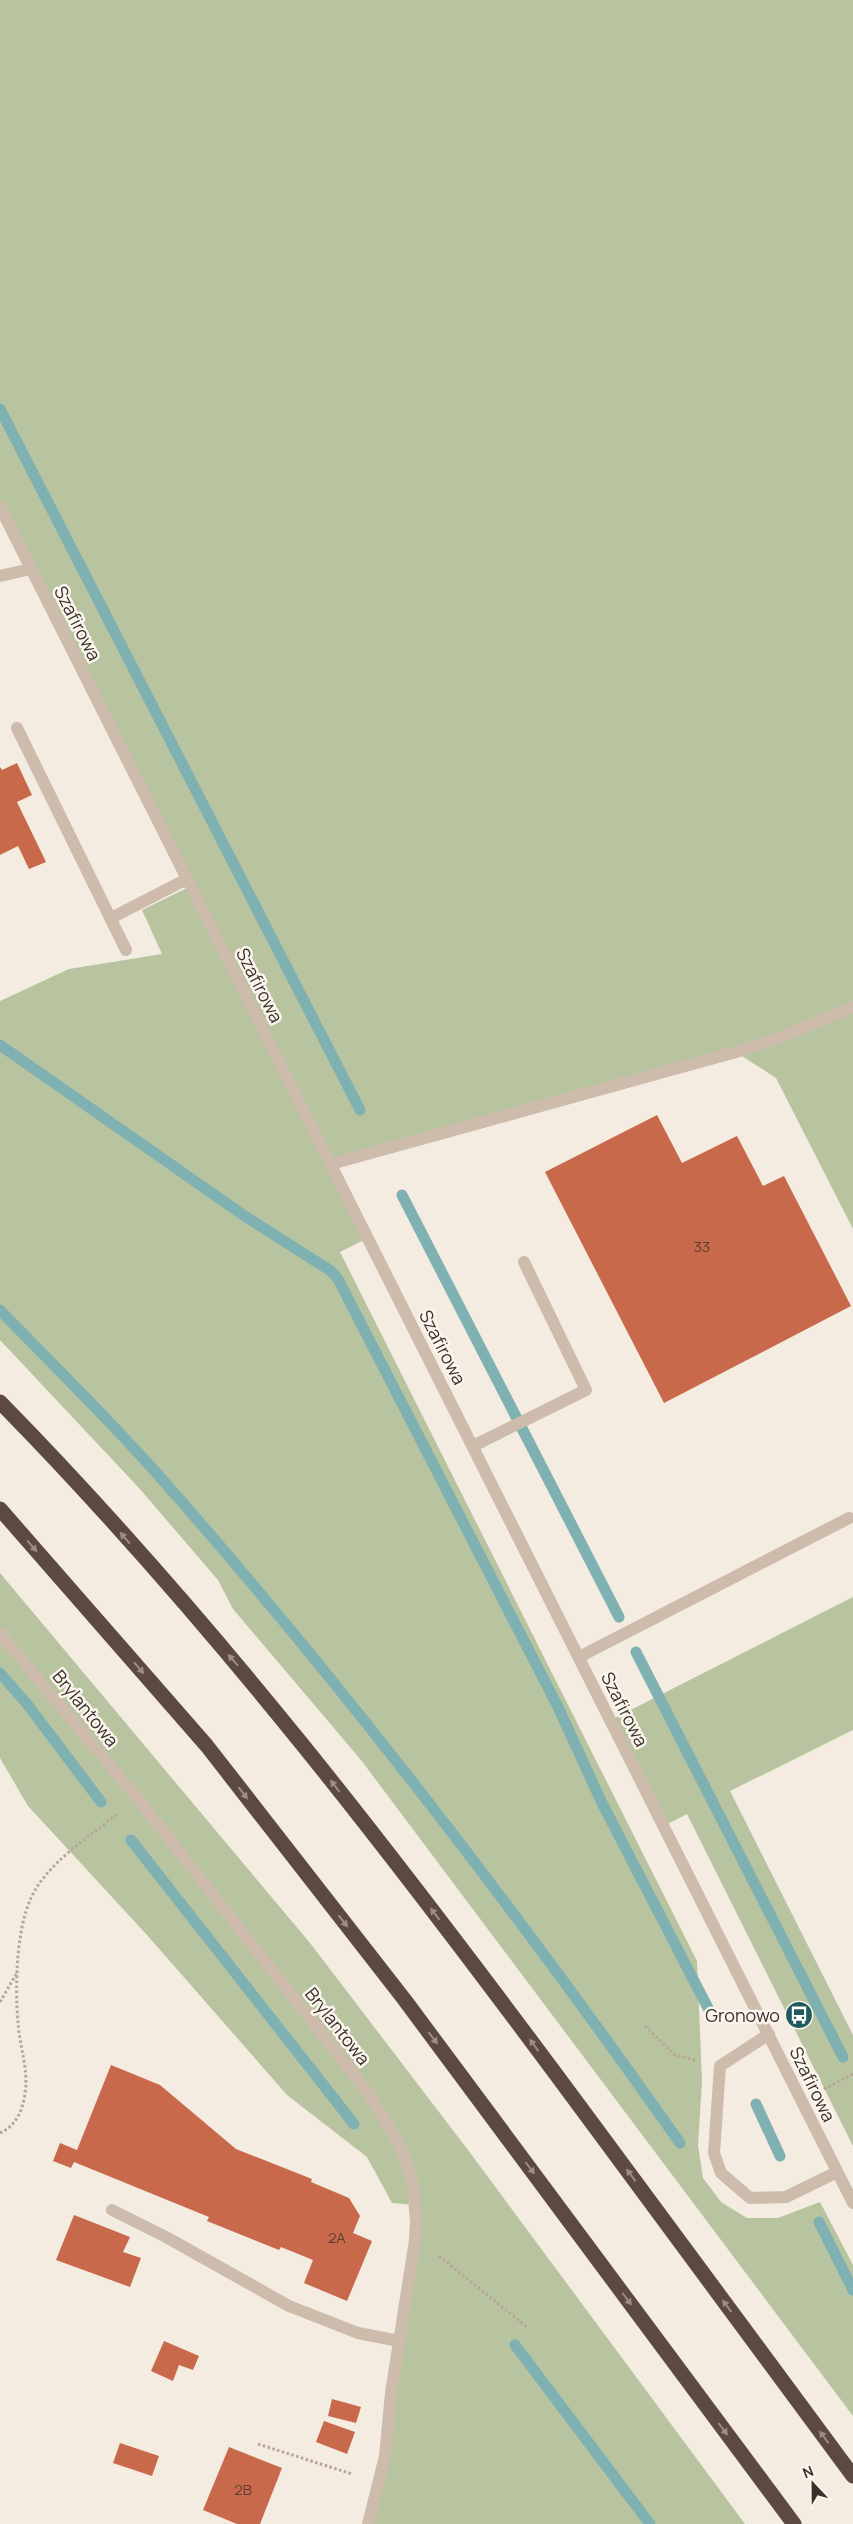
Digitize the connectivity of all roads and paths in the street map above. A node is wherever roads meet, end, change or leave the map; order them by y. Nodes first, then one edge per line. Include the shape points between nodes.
1 (0, 507) edge
2 (31, 569) junction
3 (0, 576) edge
4 (17, 728) dead end
5 (187, 880) junction
6 (111, 918) junction
7 (126, 950) dead end
8 (853, 1007) edge
9 (331, 1164) junction
10 (524, 1262) dead end
11 (0, 1402) edge
12 (473, 1446) junction
13 (0, 1509) edge
14 (849, 1518) dead end
15 (0, 1633) edge
16 (579, 1656) junction
17 (138, 1799) junction
18 (18, 1970) junction
19 (0, 2002) edge
20 (645, 2026) dead end
21 (769, 2034) junction
22 (720, 2066) junction
23 (0, 2133) edge
24 (837, 2172) junction
25 (853, 2203) edge
26 (112, 2210) dead end
27 (415, 2240) junction
28 (528, 2328) dead end
29 (399, 2341) junction
30 (258, 2444) dead end
31 (853, 2476) edge
32 (379, 2480) junction
33 (368, 2524) edge
34 (794, 2524) edge

1 - 2 street, Szafirowa
2 - 3 street
2 - 5 street, Szafirowa
4 - 6 street
5 - 6 street
5 - 9 street, Szafirowa
6 - 7 street
8 - 9 street via 736,1052
9 - 12 street, Szafirowa
10 - 12 street via 586,1390
31 -> 11 highway via 466,1952 264,1695 57,1460
12 - 16 street, Szafirowa
13 -> 34 highway via 213,1754 404,1998
14 - 16 street
15 - 17 street, Brylantowa
16 - 21 street, Szafirowa
17 - 18 path via 70,1852 42,1880 32,1896 22,1927
17 - 27 street, Brylantowa via 384,2116 398,2142 413,2185
18 - 19 path
18 - 23 path via 18,2021 26,2076 25,2093 14,2123
20 - 22 path via 675,2055
21 - 22 street
21 - 24 street, Szafirowa
22 - 24 street via 714,2153 721,2173 750,2198 786,2197
24 - 25 street, Szafirowa
26 - 29 street via 289,2306 358,2332
27 - 28 path via 442,2257
27 - 29 street, Brylantowa
29 - 32 street, Brylantowa via 385,2456
30 - 32 path via 342,2472
32 - 33 street, Brylantowa

